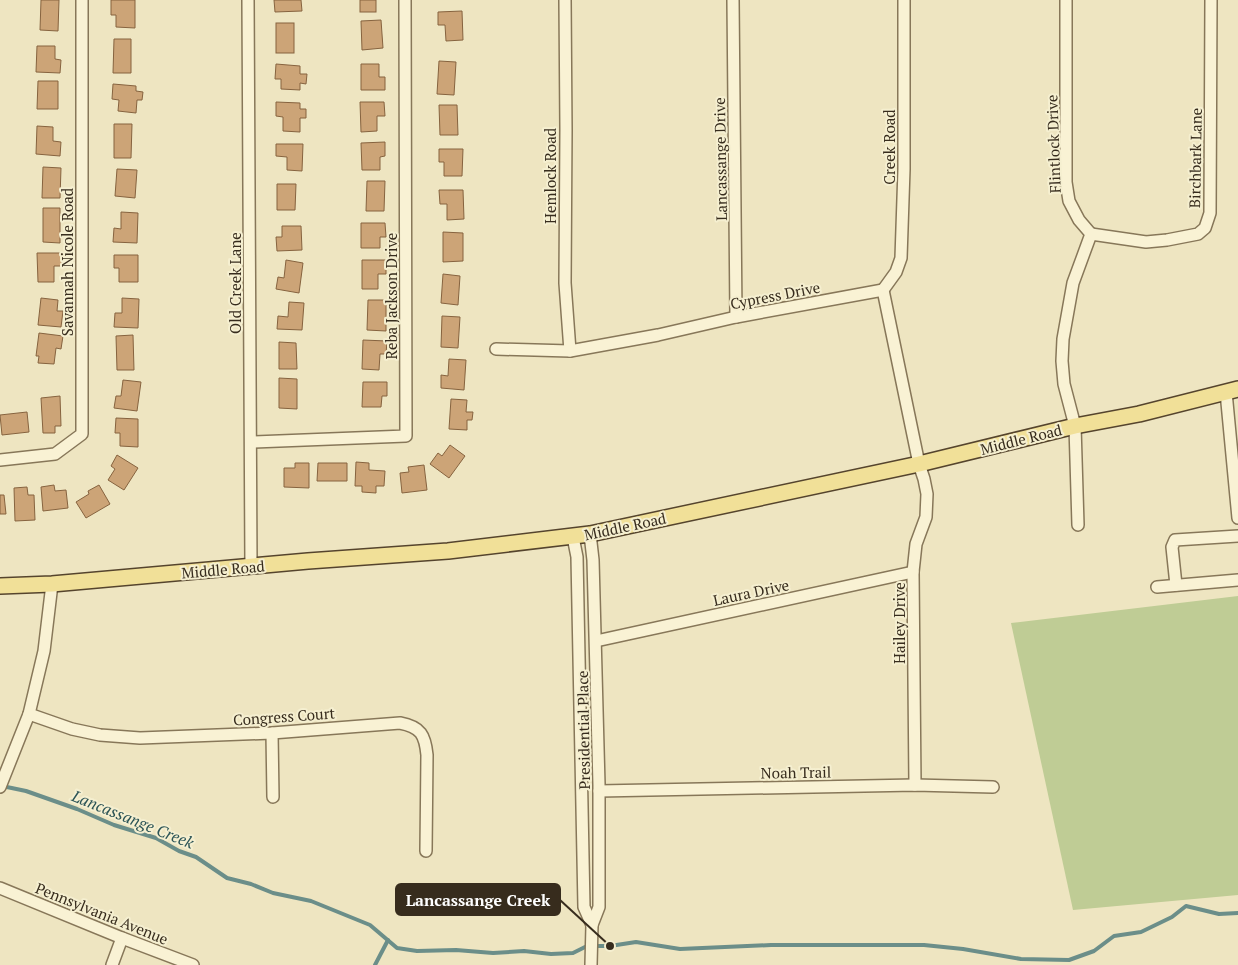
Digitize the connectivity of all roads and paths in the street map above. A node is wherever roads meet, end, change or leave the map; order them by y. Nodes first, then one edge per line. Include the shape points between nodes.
1 (82, 0) edge
2 (248, 0) edge
3 (405, 0) edge
4 (565, 0) edge
5 (733, 0) edge
6 (904, 0) edge
7 (1066, 0) edge
8 (1211, 0) edge
9 (1091, 234) junction
10 (883, 290) junction
11 (736, 317) junction
12 (496, 349) dead end
13 (570, 351) junction
14 (1232, 390) edge
15 (1233, 417) edge
16 (1075, 426) junction
17 (251, 442) junction
18 (0, 460) edge
19 (919, 464) junction
20 (1238, 518) edge
21 (1078, 525) dead end
22 (590, 534) junction
23 (1238, 536) edge
24 (573, 537) junction
25 (251, 566) junction
26 (913, 572) junction
27 (1238, 580) edge
28 (52, 584) junction
29 (0, 586) edge
30 (1176, 586) junction
31 (1157, 587) dead end
32 (596, 642) junction
33 (29, 714) junction
34 (272, 733) junction
35 (2, 783) edge
36 (915, 785) junction
37 (994, 787) dead end
38 (599, 791) junction
39 (273, 797) dead end
40 (426, 852) dead end
41 (0, 888) edge
42 (592, 925) junction
43 (122, 938) junction
44 (591, 961) edge
45 (112, 965) edge
46 (193, 965) edge

1 - 18 street, Savannah Nicole Road via 82,434 55,454
2 - 17 street, Old Creek Lane
3 - 17 street, Reba Jackson Drive via 406,436
4 - 13 street, Hemlock Road via 565,283
5 - 11 street, Lancassange Drive
6 - 10 street, Creek Road via 901,258 896,272
7 - 9 street, Flintlock Drive via 1066,182 1079,220
8 - 9 street, Birchbark Lane via 1210,213 1205,228 1198,234 1146,242
9 - 16 street via 1073,283 1063,340 1064,384
10 - 11 street, Cypress Drive
10 - 19 street
11 - 13 street, Cypress Drive via 658,336
12 - 13 street, Cypress Drive
14 - 15 street
14 - 16 main road, Middle Road
15 - 20 street
16 - 19 main road, Middle Road
16 - 21 street
17 - 25 street, Old Creek Lane
19 - 22 main road, Middle Road
19 - 26 street, Hailey Drive via 927,494 926,517 916,544
22 - 24 main road, Middle Road
22 - 32 street, Presidential Place
23 - 30 street via 1175,540 1172,547
24 - 25 main road, Middle Road via 448,551
24 - 42 street, Presidential Place via 577,557 584,907
25 - 28 main road, Middle Road
26 - 32 street, Laura Drive
26 - 36 street, Hailey Drive
27 - 30 street
28 - 29 main road, Middle Road
28 - 33 street via 44,651
30 - 31 street
32 - 38 street, Presidential Place
33 - 34 street, Congress Court via 100,735 140,738
33 - 35 street
34 - 39 street
34 - 40 street, Congress Court via 400,723 418,730 425,739 427,755
36 - 37 street, Noah Trail
36 - 38 street, Noah Trail
38 - 42 street, Presidential Place via 599,907
41 - 43 street, Pennsylvania Avenue
42 - 44 street, Presidential Place
43 - 45 street
43 - 46 street, Pennsylvania Avenue

